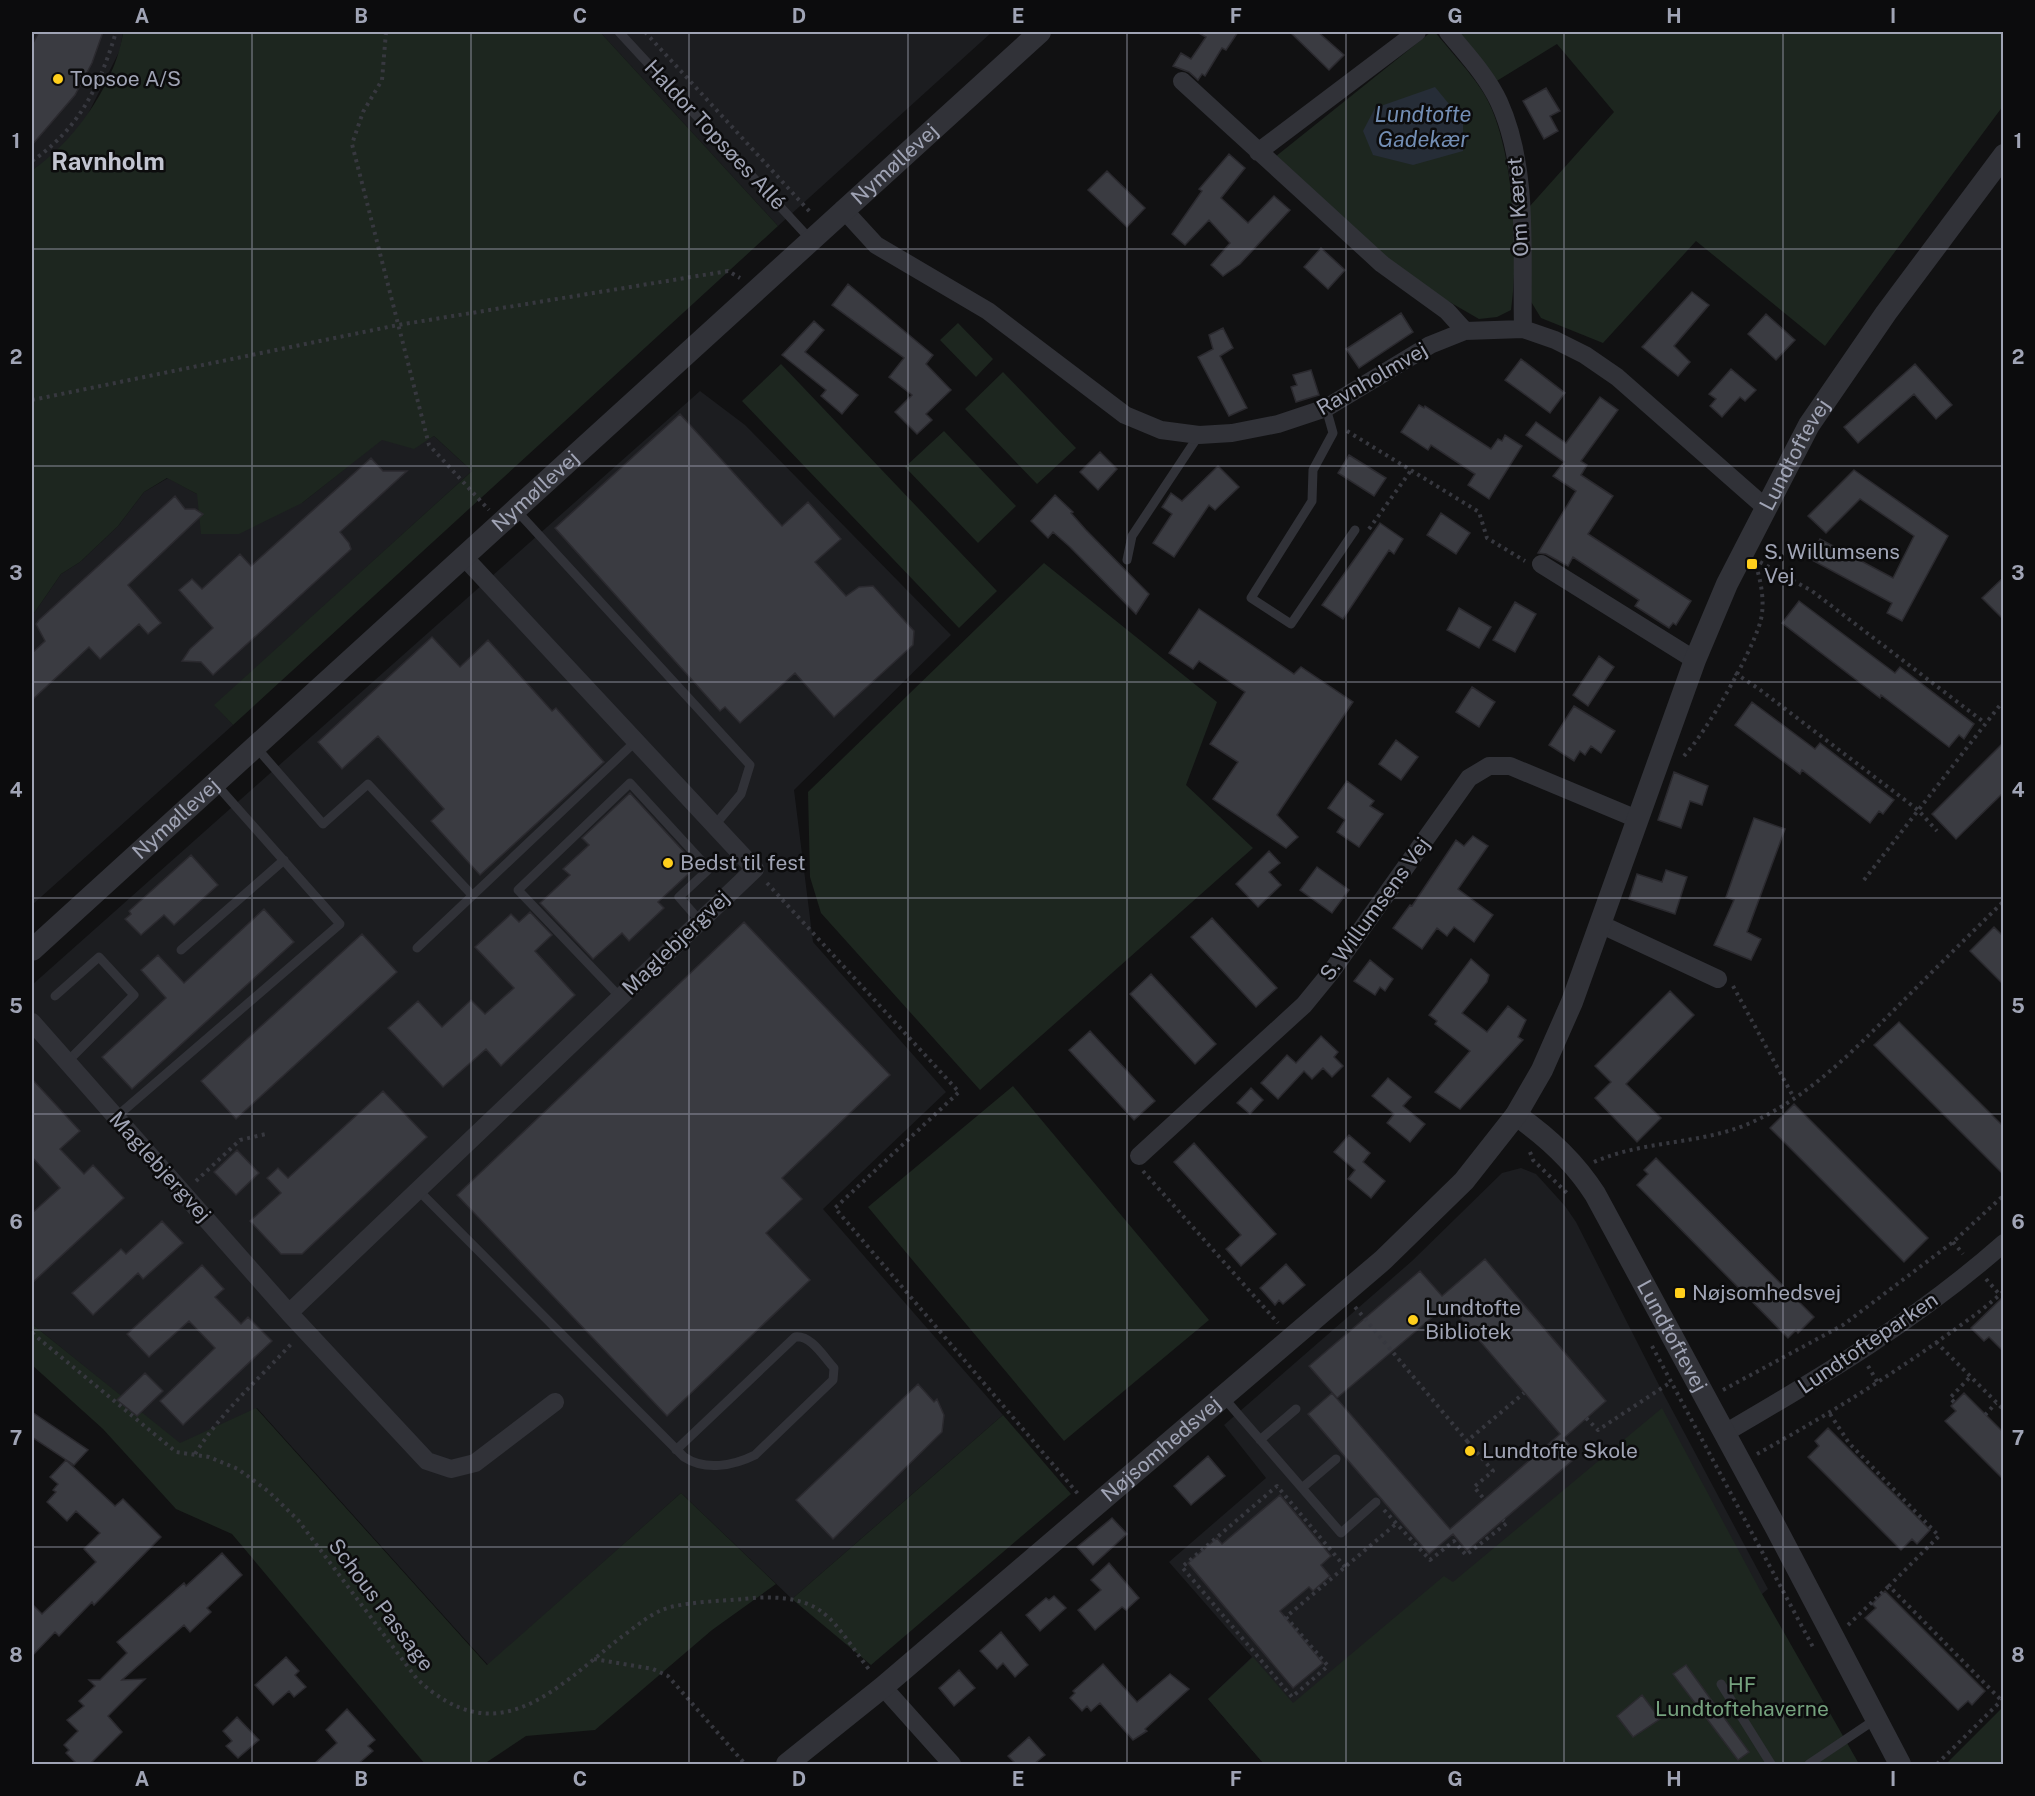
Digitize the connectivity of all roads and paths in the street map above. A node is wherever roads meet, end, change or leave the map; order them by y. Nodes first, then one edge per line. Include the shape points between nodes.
1 (116, 32) edge
2 (272, 32) edge
3 (282, 32) edge
4 (386, 32) edge
5 (620, 32) edge
6 (645, 32) edge
7 (1040, 32) edge
8 (1417, 32) edge
9 (1448, 32) edge
10 (1182, 81) dead end
11 (1258, 152) junction
12 (2004, 155) edge
13 (32, 161) edge
14 (843, 209) junction
15 (817, 233) junction
16 (758, 289) junction
17 (398, 325) junction
18 (1523, 329) junction
19 (1465, 331) junction
20 (32, 400) edge
21 (1326, 408) junction
22 (1333, 433) junction
23 (1199, 435) junction
24 (1766, 508) junction
25 (508, 516) junction
26 (1356, 530) dead end
27 (464, 557) junction
28 (1127, 560) dead end
29 (1541, 564) joint
30 (1695, 660) junction
31 (1735, 673) junction
32 (2004, 700) edge
33 (1985, 723) junction
34 (636, 741) junction
35 (255, 747) junction
36 (1678, 762) dead end
37 (216, 783) junction
38 (1918, 810) junction
39 (1637, 819) junction
40 (714, 826) junction
41 (1937, 831) dead end
42 (284, 860) junction
43 (754, 869) junction
44 (1864, 880) dead end
45 (472, 895) junction
46 (2004, 901) edge
47 (700, 921) junction
48 (1600, 924) junction
49 (417, 948) dead end
50 (32, 950) edge
51 (181, 950) dead end
52 (1718, 979) joint
53 (55, 996) dead end
54 (620, 997) junction
55 (32, 1022) edge
56 (67, 1062) junction
57 (1794, 1098) junction
58 (1516, 1115) junction
59 (116, 1117) junction
60 (266, 1134) dead end
61 (1139, 1156) joint
62 (1579, 1168) junction
63 (418, 1190) junction
64 (183, 1193) junction
65 (2004, 1195) edge
66 (1571, 1199) dead end
67 (2004, 1243) edge
68 (2004, 1291) edge
69 (1343, 1293) junction
70 (290, 1313) junction
71 (305, 1329) junction
72 (32, 1333) edge
73 (1290, 1337) junction
74 (1649, 1342) dead end
75 (1936, 1342) junction
76 (1689, 1370) junction
77 (1970, 1377) junction
78 (1670, 1382) junction
79 (1524, 1393) dead end
80 (1222, 1395) junction
81 (1706, 1399) junction
82 (555, 1402) dead end
83 (1954, 1402) dead end
84 (1996, 1403) junction
85 (1296, 1409) dead end
86 (1685, 1410) junction
87 (2004, 1410) edge
88 (1830, 1414) junction
89 (1985, 1415) dead end
90 (1586, 1418) dead end
91 (1725, 1433) junction
92 (1260, 1440) junction
93 (1467, 1441) junction
94 (676, 1450) junction
95 (195, 1454) junction
96 (1336, 1459) dead end
97 (1741, 1462) junction
98 (1719, 1473) junction
99 (1302, 1488) junction
100 (1484, 1499) dead end
101 (1376, 1502) joint
102 (1090, 1509) junction
103 (1503, 1520) dead end
104 (1397, 1523) junction
105 (1345, 1567) junction
106 (1888, 1586) junction
107 (1825, 1647) junction
108 (594, 1659) junction
109 (1721, 1684) dead end
110 (883, 1687) junction
111 (2002, 1699) edge
112 (1876, 1719) junction
113 (1767, 1763) edge
114 (745, 1764) edge
115 (787, 1764) edge
116 (952, 1764) edge
117 (1809, 1764) edge
118 (1900, 1764) edge
119 (1937, 1764) edge

1 - 13 path via 104,72 87,104 66,131
2 - 3 path
4 - 17 path via 381,80 363,112 352,144
5 - 15 lane, Haldor Topsøes Allé
6 - 15 path, Haldor Topsøes Allé
7 - 14 street, Nymøllevej
8 - 11 street
9 - 18 street, Om Kæret via 1498,100 1511,133 1519,170
10 - 11 street
11 - 19 street via 1382,264 1448,311
12 - 24 street, Lundtoftevej via 1886,313 1809,425
14 - 15 street, Nymøllevej
14 - 23 street, Ravnholmvej via 876,245 988,311 1125,415 1161,430
15 - 16 street, Nymøllevej
16 - 17 path via 728,271
16 - 25 street, Nymøllevej
17 - 20 path
17 - 25 path via 429,445
18 - 19 street, Ravnholmvej
18 - 24 street, Ravnholmvej via 1555,340 1617,377
19 - 21 street, Ravnholmvej via 1430,345
21 - 22 lane
21 - 23 street, Ravnholmvej via 1278,424
22 - 26 lane via 1313,470 1312,501 1251,598 1291,624
22 - 29 path via 1341,428 1421,475 1479,512 1487,538 1527,563 1536,560
23 - 28 lane via 1132,536
24 - 30 street, Lundtoftevej via 1727,584
25 - 27 street, Nymøllevej
25 - 40 lane via 750,765 741,794
27 - 34 street
27 - 35 street, Nymøllevej
29 - 30 street
30 - 39 street, Lundtoftevej
31 - 33 path via 1760,623 1763,601 1754,559 1812,591
31 - 36 path via 1706,725
31 - 38 path
32 - 33 path
33 - 38 path
34 - 40 street
34 - 45 lane
35 - 37 street, Nymøllevej
35 - 45 lane via 323,824 368,784
37 - 42 lane
37 - 50 street, Nymøllevej
38 - 41 path
38 - 44 path
39 - 48 street, Lundtoftevej
39 - 61 street, S. Willumsens Vej via 1510,766 1489,766 1469,778 1304,1005
40 - 43 street
42 - 51 lane
42 - 59 lane via 340,924
43 - 47 street, Maglebjergvej
43 - 102 path via 959,1092 835,1208
45 - 49 lane
46 - 57 path via 1836,1068
47 - 54 street, Maglebjergvej
47 - 54 lane via 679,897 709,869 630,783 518,890
48 - 52 street
48 - 58 street, Lundtoftevej via 1560,1033
52 - 57 path via 1727,973
53 - 56 lane via 99,957 134,995
54 - 63 street, Maglebjergvej
55 - 56 street, Maglebjergvej
56 - 59 street, Maglebjergvej
57 - 62 path via 1748,1124 1695,1141 1636,1148
58 - 62 street, Lundtoftevej
58 - 66 path via 1533,1160
58 - 69 street, Nøjsomhedsvej via 1464,1181
59 - 64 street, Maglebjergvej
60 - 64 path via 240,1140
61 - 73 path via 1138,1165
62 - 76 street, Lundtoftevej
63 - 70 street, Maglebjergvej
63 - 94 lane
64 - 70 street, Maglebjergvej
65 - 81 path via 1953,1242 1843,1325
67 - 91 street, Lundtofteparken via 1919,1313
68 - 75 path
69 - 73 street, Nøjsomhedsvej
69 - 93 path
70 - 71 street, Maglebjergvej
71 - 82 street, Maglebjergvej via 427,1461 451,1469 474,1463
71 - 95 path via 242,1392
72 - 95 path, Schous Passage via 176,1452
73 - 80 street, Nøjsomhedsvej
74 - 78 path
75 - 77 path
75 - 88 path
76 - 78 path
76 - 81 street, Lundtoftevej
77 - 83 path via 1950,1398
77 - 84 path
78 - 86 path
78 - 90 path via 1598,1431
79 - 93 path
80 - 92 lane
80 - 102 street, Nøjsomhedsvej
81 - 86 path
81 - 91 street, Lundtoftevej
84 - 87 path
84 - 89 path
85 - 92 lane
86 - 98 path
88 - 97 path
88 - 106 path via 1849,1443 1939,1536
91 - 97 street, Lundtoftevej
92 - 99 lane
93 - 100 path via 1493,1471 1474,1487
94 - 94 lane via 694,1464 710,1466 740,1462 755,1455 833,1380 834,1368 809,1340 795,1337
95 - 108 path, Schous Passage via 238,1469 298,1520 417,1679 452,1704 478,1714 503,1714 534,1704
96 - 99 lane
97 - 98 path
97 - 107 street, Lundtoftevej
98 - 107 path
99 - 101 lane via 1341,1533
101 - 104 path
102 - 110 street, Nøjsomhedsvej
103 - 104 path via 1507,1523 1466,1555 1454,1541 1430,1560
104 - 105 path
105 - 105 path via 1277,1486 1182,1567 1292,1697 1328,1666 1286,1617
106 - 107 path
106 - 111 path
107 - 112 street, Lundtoftevej
108 - 110 path, Schous Passage via 662,1609 754,1598 802,1601 823,1612
108 - 114 path via 668,1676
109 - 113 lane
110 - 115 street, Nøjsomhedsvej
110 - 116 street
111 - 119 path
112 - 117 lane
112 - 118 street, Lundtoftevej

